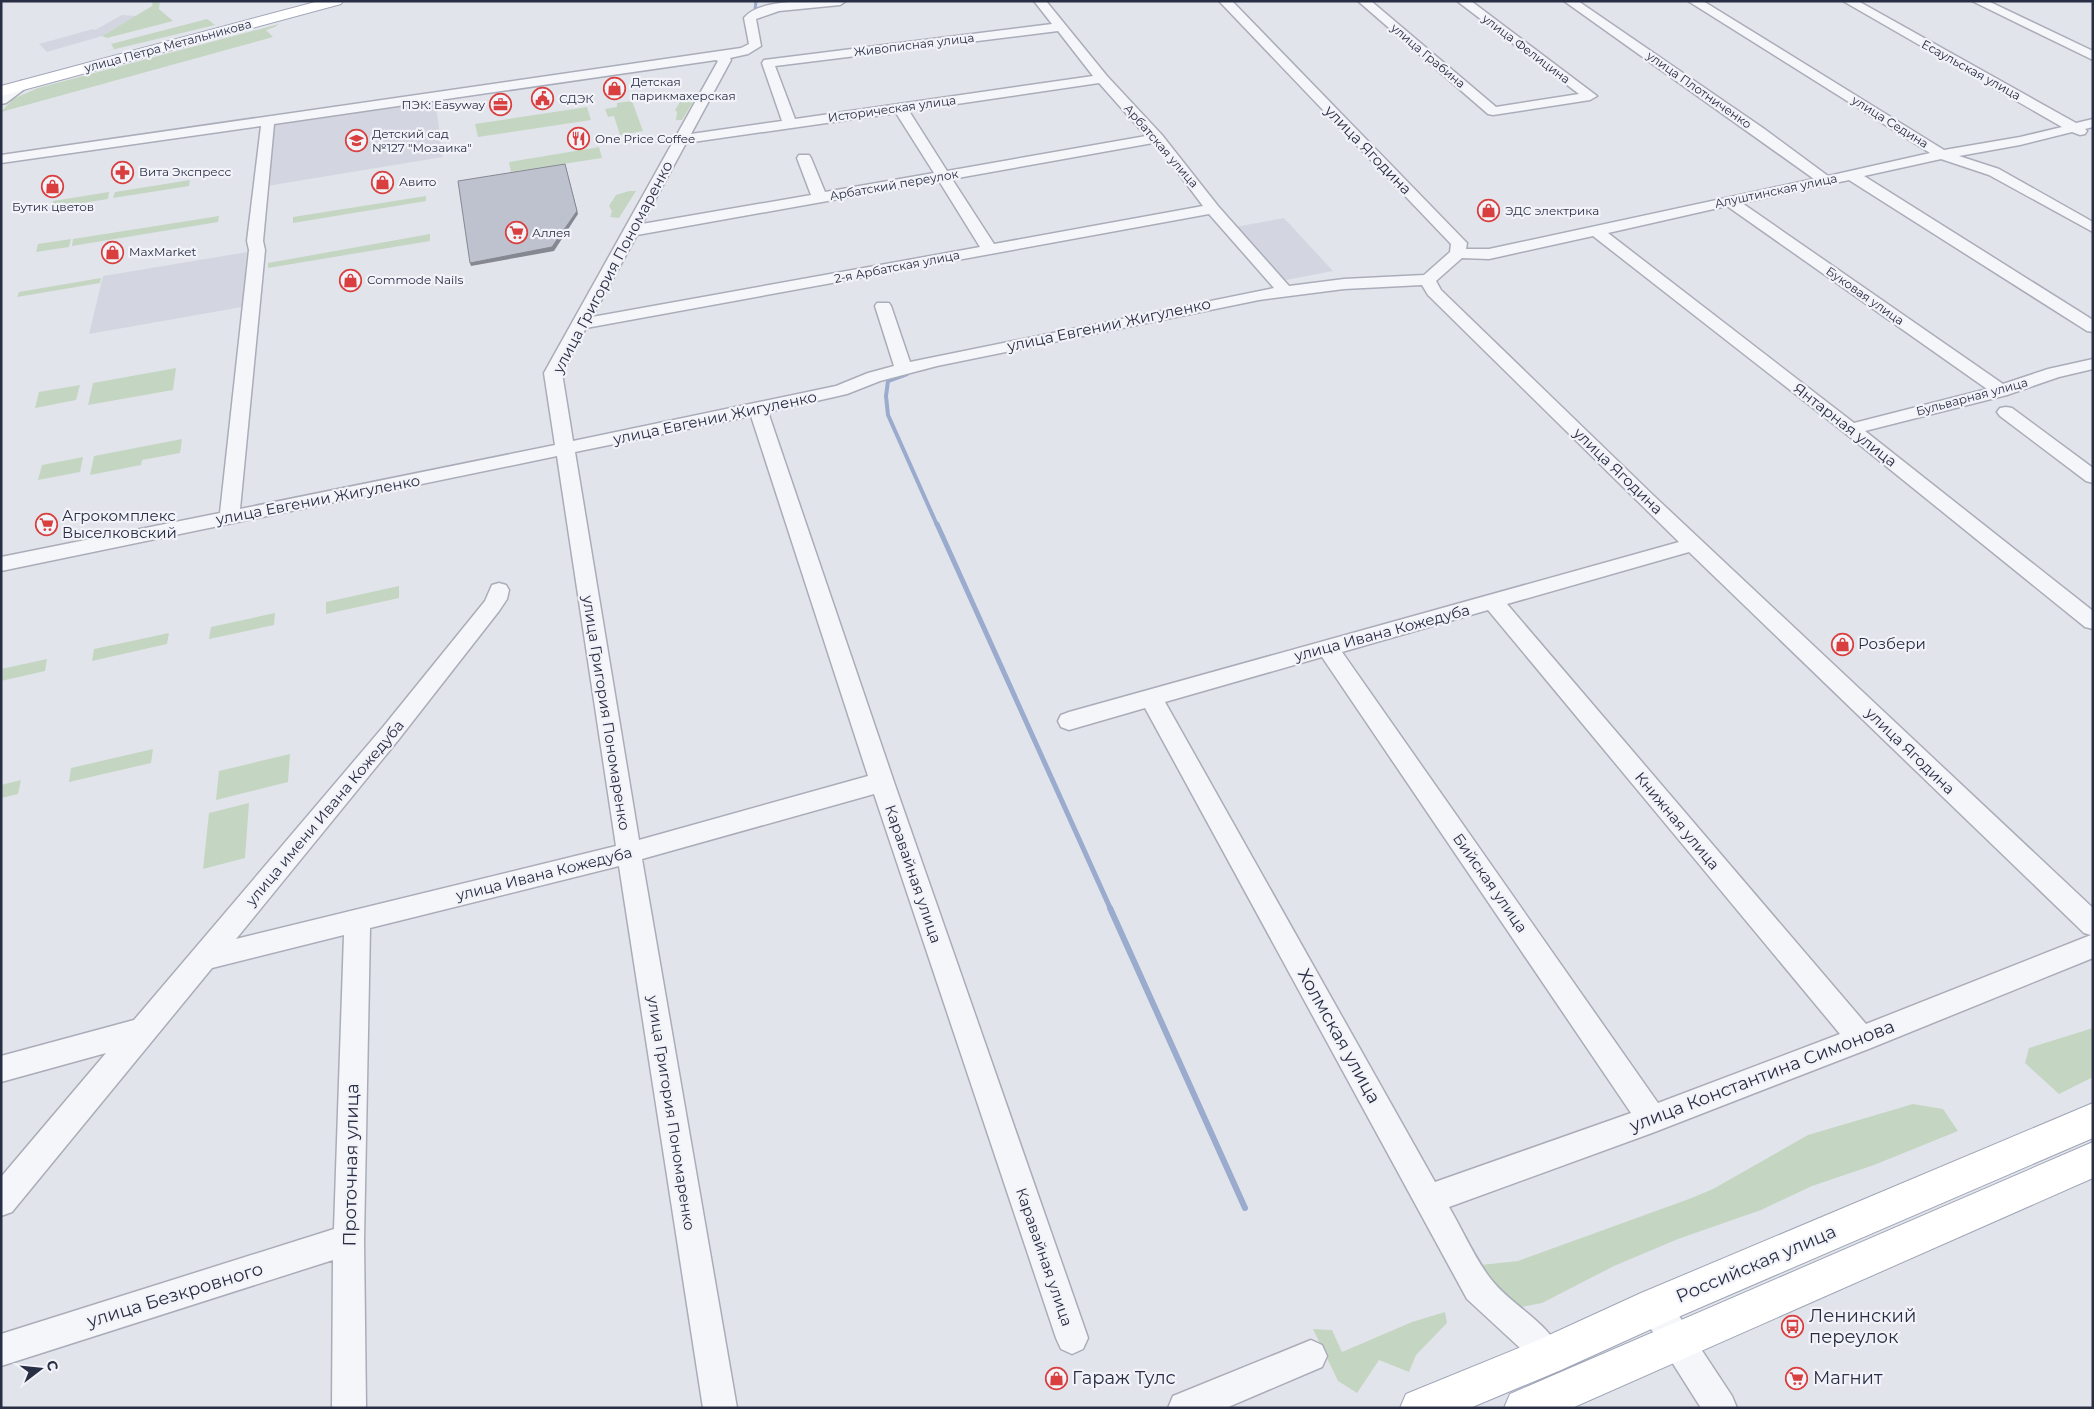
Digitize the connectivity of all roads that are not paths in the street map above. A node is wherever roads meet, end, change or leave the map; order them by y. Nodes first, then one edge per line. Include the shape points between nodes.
1 (311, 1) edge
2 (336, 1) edge
3 (840, 1) edge
4 (1040, 1) edge
5 (1225, 1) edge
6 (1365, 1) edge
7 (1463, 1) edge
8 (1570, 1) edge
9 (1694, 1) edge
10 (1850, 1) edge
11 (1978, 1) edge
12 (1061, 27) junction
13 (2093, 56) edge
14 (720, 57) junction
15 (1102, 79) junction
16 (1, 84) edge
17 (21, 86) junction
18 (1, 91) edge
19 (1, 100) edge
20 (900, 108) junction
21 (1493, 111) joint
22 (268, 120) junction
23 (2093, 123) edge
24 (790, 124) junction
25 (2072, 127) junction
26 (2093, 137) edge
27 (1156, 138) junction
28 (681, 140) junction
29 (1942, 155) junction
30 (804, 158) dead end
31 (1, 159) edge
32 (1852, 175) junction
33 (943, 176) junction
34 (1825, 180) junction
35 (820, 198) junction
36 (1729, 201) junction
37 (1213, 209) junction
38 (2093, 228) edge
39 (1595, 230) junction
40 (631, 232) junction
41 (989, 250) junction
42 (1458, 253) junction
43 (1428, 280) junction
44 (1284, 290) junction
45 (883, 306) dead end
46 (580, 324) junction
47 (2093, 327) edge
48 (2093, 364) edge
49 (904, 369) junction
50 (2001, 391) junction
51 (758, 409) junction
52 (2006, 412) dead end
53 (1851, 429) junction
54 (565, 450) junction
55 (2093, 477) edge
56 (228, 518) junction
57 (1694, 544) junction
58 (1, 564) edge
59 (499, 590) dead end
60 (1493, 602) junction
61 (2093, 622) edge
62 (1328, 647) junction
63 (1151, 698) junction
64 (1069, 721) dead end
65 (882, 782) junction
66 (629, 853) junction
67 (357, 922) junction
68 (2093, 925) edge
69 (2093, 946) edge
70 (204, 958) junction
71 (142, 1031) junction
72 (1861, 1039) junction
73 (1, 1068) edge
74 (1652, 1118) junction
75 (2093, 1120) edge
76 (2093, 1160) edge
77 (1429, 1199) junction
78 (1, 1201) edge
79 (349, 1240) junction
80 (1655, 1307) junction
81 (1072, 1338) dead end
82 (1677, 1341) junction
83 (1, 1350) edge
84 (1311, 1356) dead end
85 (1547, 1356) junction
86 (349, 1408) edge
87 (720, 1408) edge
88 (1185, 1408) edge
89 (1420, 1408) edge
90 (1524, 1408) edge
91 (1720, 1408) edge

1 - 16 main road, улица Петра Метальникова
2 - 17 main road, улица Петра Метальникова
3 - 14 street via 770,9 754,14 750,18 755,46
4 - 12 street, Арбатская улица
5 - 42 street, улица Ягодина via 1459,243
6 - 21 street, улица Грабина
7 - 21 street, улица Фелицина via 1590,96
8 - 34 street, улица Плотниченко
9 - 29 street, улица Седина
10 - 25 street, Есаульская улица
11 - 13 street
12 - 15 street, Арбатская улица
12 - 24 street, Живописная улица via 768,63
14 - 22 street
14 - 28 street, улица Григория Пономаренко via 725,60
15 - 20 street, Историческая улица
15 - 27 street, Арбатская улица
17 - 18 main road, улица Петра Метальникова
17 - 19 street
20 - 24 street, Историческая улица
20 - 33 street
22 - 31 street
22 - 56 street
23 - 25 street, Алуштинская улица
24 - 28 street, Историческая улица
25 - 26 street, Есаульская улица
25 - 29 street, Алуштинская улица via 2020,141
27 - 33 street, Арбатский переулок
27 - 37 street, Арбатская улица
28 - 40 street, улица Григория Пономаренко
29 - 32 street, Алуштинская улица
29 - 38 street, улица Седина via 1994,172
30 - 35 street
32 - 34 street, Алуштинская улица
32 - 47 street
33 - 35 street, Арбатский переулок
33 - 41 street
34 - 36 street, Алуштинская улица
35 - 40 street, Арбатский переулок
36 - 39 street, Алуштинская улица
36 - 50 street, Буковая улица
37 - 41 street, 2-я Арбатская улица
37 - 44 street, Арбатская улица
39 - 42 street, Алуштинская улица via 1489,254
39 - 53 street, Янтарная улица
40 - 46 street, улица Григория Пономаренко
41 - 46 street, 2-я Арбатская улица
42 - 43 street
43 - 44 street, улица Евгении Жигуленко
43 - 57 street, улица Ягодина via 1434,292
44 - 49 street, улица Евгении Жигуленко
45 - 49 street
46 - 54 street, улица Григория Пономаренко via 553,373
48 - 50 street, Бульварная улица
49 - 51 street, улица Евгении Жигуленко via 841,390
50 - 53 street, Бульварная улица
51 - 54 street, улица Евгении Жигуленко
51 - 65 street, Каравайная улица
52 - 55 street
53 - 61 street, Янтарная улица
54 - 56 street, улица Евгении Жигуленко
54 - 66 street, улица Григория Пономаренко
56 - 58 street, улица Евгении Жигуленко
57 - 60 street, улица Ивана Кожедуба
57 - 68 street, улица Ягодина
59 - 70 street, улица имени Ивана Кожедуба via 492,606 397,726
60 - 62 street, улица Ивана Кожедуба
60 - 72 street, Книжная улица
62 - 63 street, улица Ивана Кожедуба
62 - 74 street, Бийская улица
63 - 64 street, улица Ивана Кожедуба
63 - 77 street, Холмская улица
65 - 66 street, улица Ивана Кожедуба
65 - 81 street, Каравайная улица
66 - 67 street, улица Ивана Кожедуба
66 - 87 street, улица Григория Пономаренко
67 - 70 street, улица Ивана Кожедуба
67 - 79 street, Проточная улица
69 - 72 street, улица Константина Симонова
70 - 71 street, улица имени Ивана Кожедуба
71 - 73 street
71 - 78 street, улица имени Ивана Кожедуба
72 - 74 street, улица Константина Симонова
74 - 77 street, улица Константина Симонова
75 - 80 main road, Российская улица
76 - 82 main road
77 - 85 street, Холмская улица via 1478,1288 1537,1340
79 - 83 street, улица Безкровного
79 - 86 street, Проточная улица
80 - 82 street
80 - 85 main road, Российская улица
82 - 90 main road
82 - 91 street
84 - 88 street
85 - 89 main road, Российская улица

